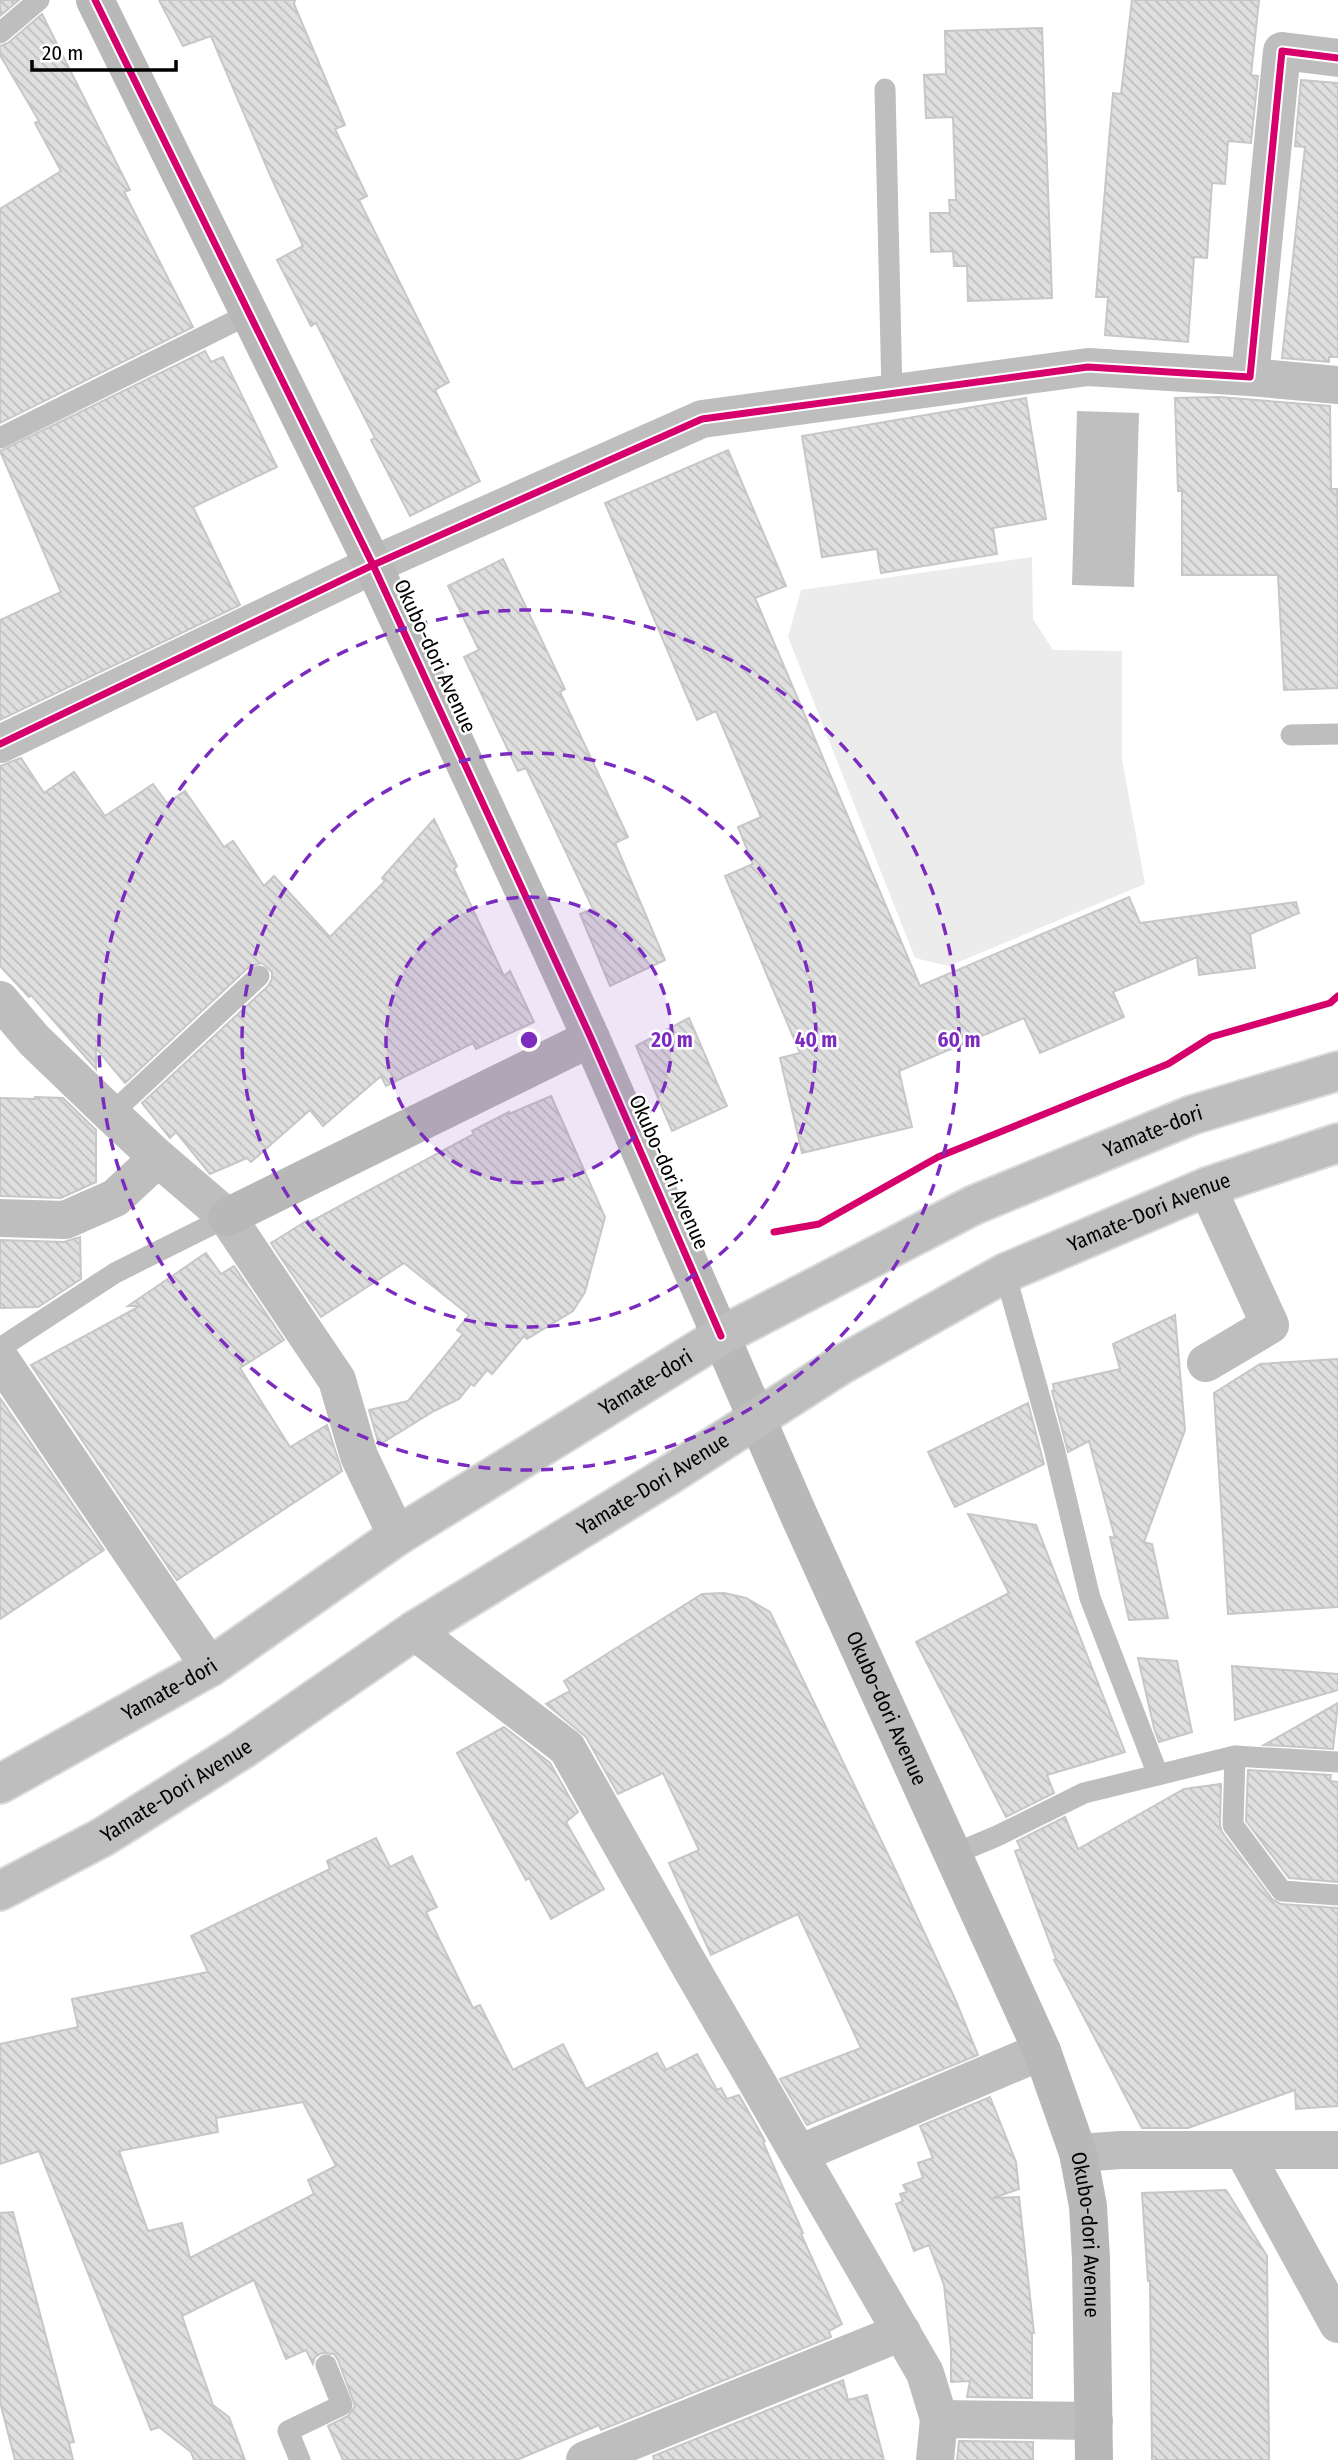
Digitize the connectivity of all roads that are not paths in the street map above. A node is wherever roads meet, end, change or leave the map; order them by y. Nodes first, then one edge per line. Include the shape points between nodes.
1 (38, 0) edge
2 (95, 0) edge
3 (0, 33) edge
4 (1338, 58) edge
5 (885, 89) dead end
6 (249, 314) junction
7 (1251, 377) junction
8 (1338, 385) edge
9 (892, 393) junction
10 (0, 438) edge
11 (373, 565) junction
12 (1338, 734) edge
13 (1291, 735) dead end
14 (0, 744) edge
15 (259, 976) dead end
16 (0, 1000) edge
17 (591, 1038) junction
18 (1338, 1071) edge
19 (111, 1114) junction
20 (1338, 1143) edge
21 (158, 1158) junction
22 (1207, 1187) junction
23 (227, 1217) junction
24 (0, 1218) edge
25 (1005, 1273) junction
26 (721, 1336) junction
27 (0, 1348) edge
28 (0, 1359) edge
29 (1206, 1363) dead end
30 (757, 1420) junction
31 (397, 1536) junction
32 (414, 1631) junction
33 (209, 1667) junction
34 (1235, 1756) junction
35 (1338, 1762) edge
36 (1158, 1776) junction
37 (0, 1784) edge
38 (954, 1854) junction
39 (0, 1891) edge
40 (1338, 1895) edge
41 (1042, 2051) junction
42 (1243, 2150) junction
43 (1338, 2150) edge
44 (1078, 2153) junction
45 (799, 2154) junction
46 (1338, 2324) edge
47 (902, 2332) junction
48 (326, 2365) dead end
49 (939, 2419) junction
50 (1094, 2421) junction
51 (604, 2456) edge
52 (300, 2460) edge
53 (935, 2460) edge
54 (1094, 2460) edge

1 - 3 lane
2 - 6 main road, Okubo-dori Avenue
4 - 7 street via 1282,51
5 - 9 lane
6 - 10 lane
6 - 11 main road, Okubo-dori Avenue
7 - 8 street
7 - 9 street via 1088,367
9 - 11 street via 702,419
11 - 14 street
11 - 17 main road, Okubo-dori Avenue
12 - 13 lane
15 - 19 lane
16 - 19 street via 34,1040
17 - 23 main road
17 - 26 main road, Okubo-dori Avenue
18 - 26 street, Yamate-dori via 1192,1115 974,1205
19 - 21 street
20 - 22 street, Yamate-Dori Avenue
21 - 23 street
21 - 24 street via 115,1198 65,1220
22 - 25 street, Yamate-Dori Avenue
22 - 29 street via 1270,1325
23 - 27 lane via 115,1273
23 - 31 street via 337,1380 359,1456
25 - 30 street, Yamate-Dori Avenue via 838,1366
25 - 36 lane via 1090,1598
26 - 30 main road, Okubo-dori Avenue
26 - 31 street, Yamate-dori
28 - 33 street
30 - 32 street, Yamate-Dori Avenue
30 - 38 main road, Okubo-dori Avenue
31 - 33 street, Yamate-dori
32 - 39 street, Yamate-Dori Avenue via 243,1749 103,1836
32 - 45 street via 567,1748
33 - 37 street, Yamate-dori
34 - 35 lane
34 - 36 lane
34 - 40 lane via 1233,1825 1282,1891
36 - 38 lane via 1084,1793
38 - 41 main road, Okubo-dori Avenue
41 - 44 main road, Okubo-dori Avenue
41 - 45 street
42 - 43 street
42 - 44 street
42 - 46 street
44 - 50 main road, Okubo-dori Avenue via 1088,2206
45 - 47 street
47 - 49 street via 925,2373
47 - 51 street
48 - 52 lane via 342,2405 288,2431
49 - 50 street
49 - 53 street
50 - 54 main road, Okubo-dori Avenue

